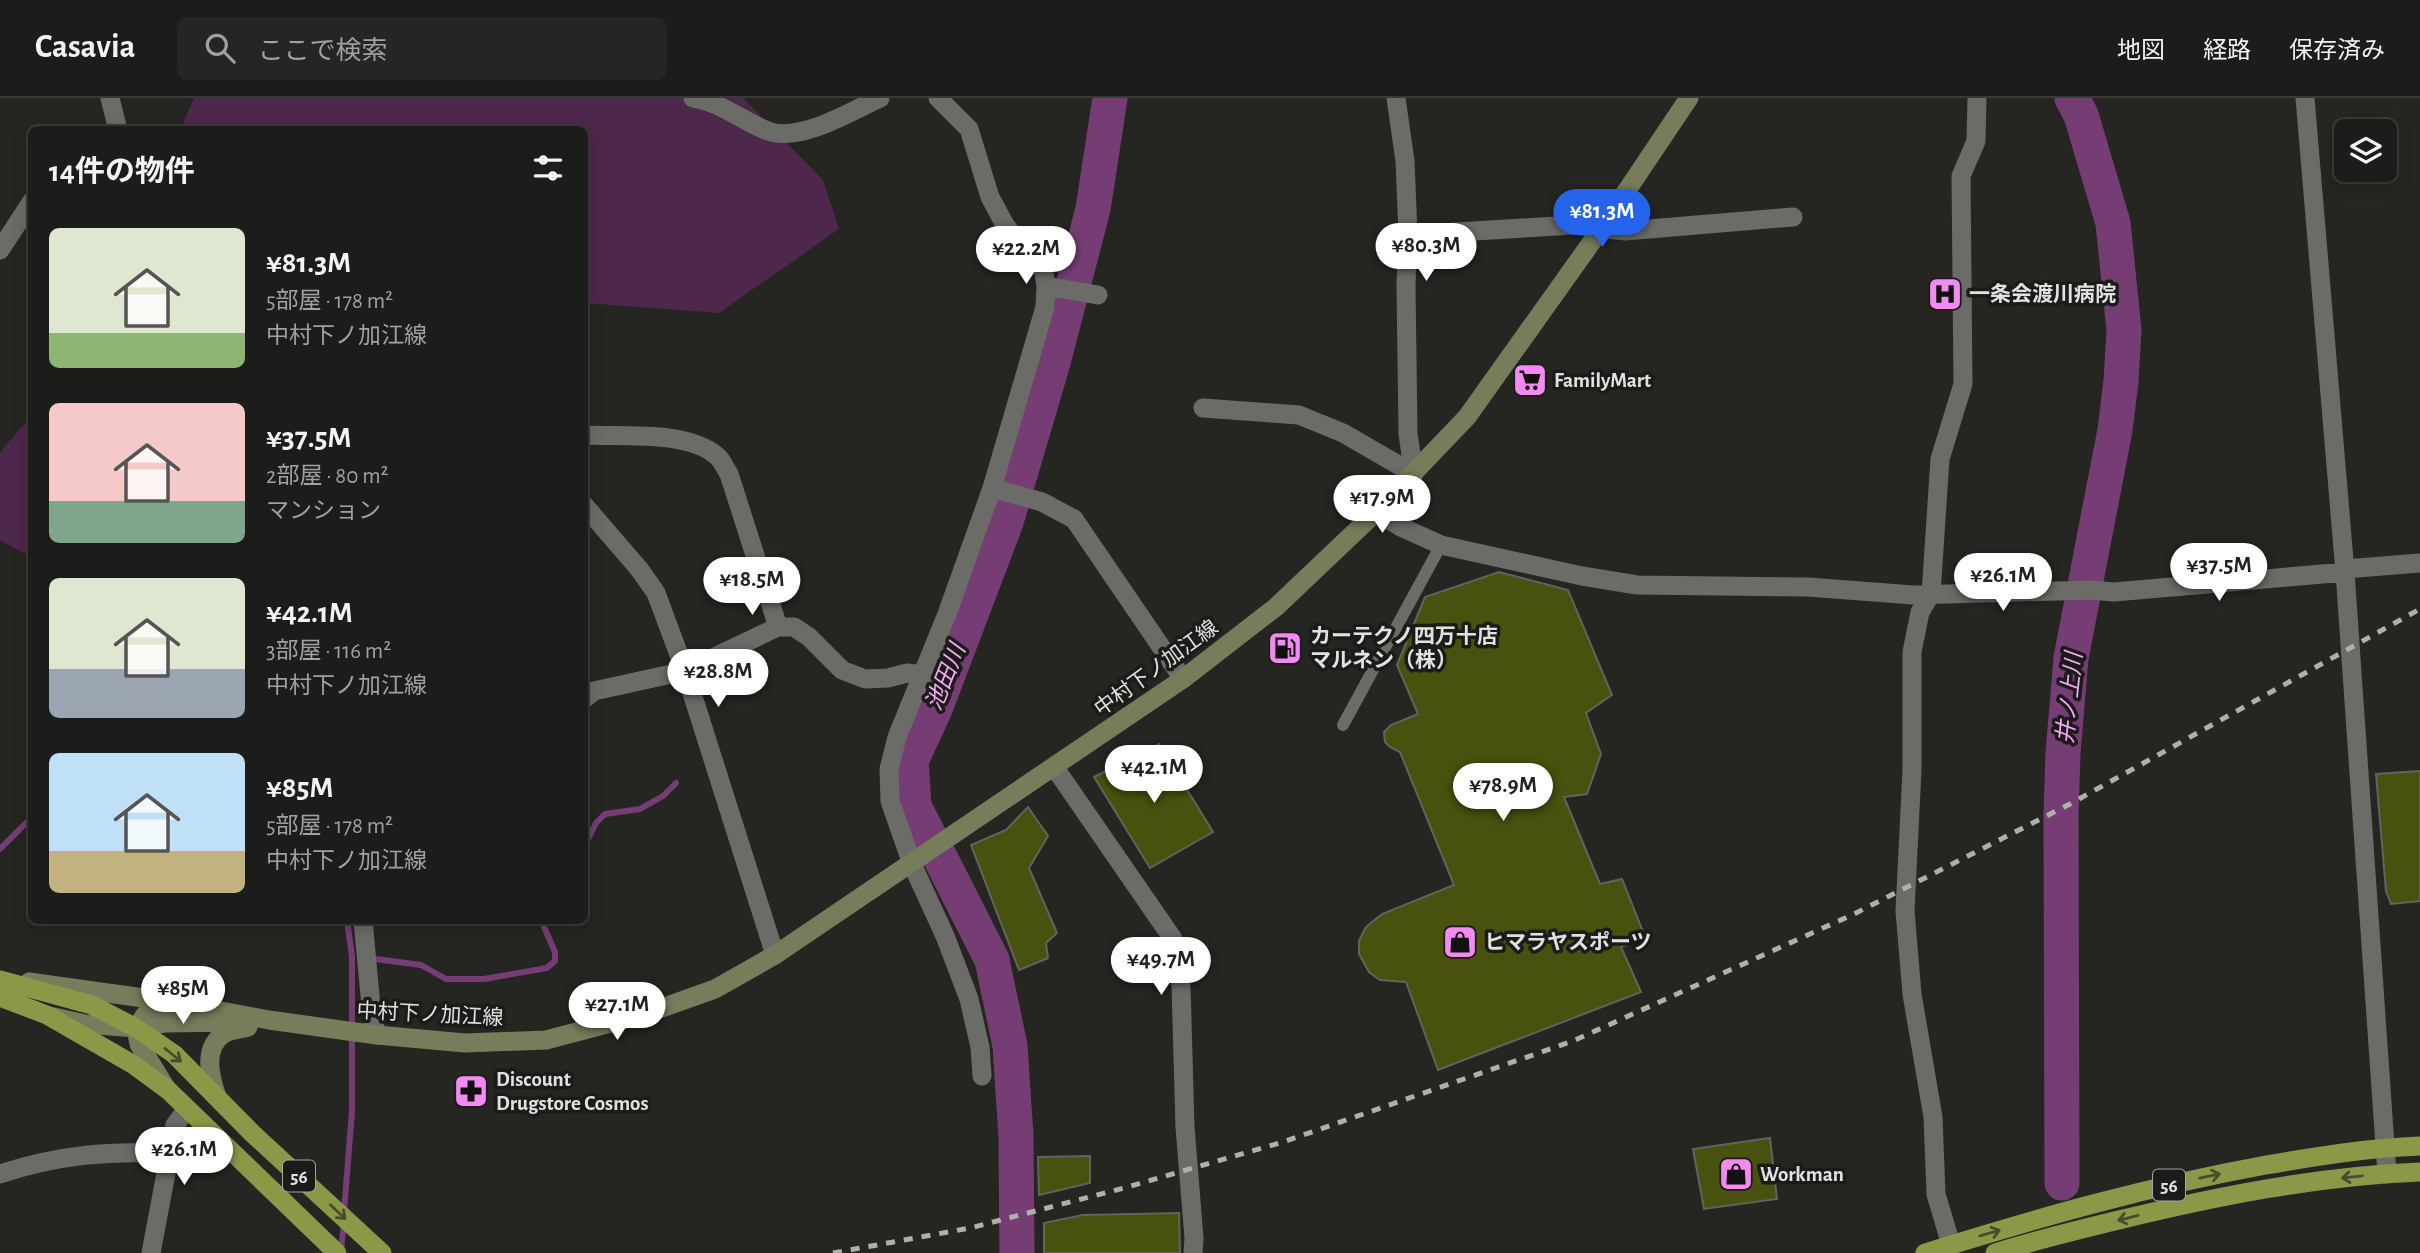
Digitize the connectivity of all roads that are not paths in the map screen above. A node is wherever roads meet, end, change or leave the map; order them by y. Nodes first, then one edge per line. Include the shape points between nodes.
1 (110, 98) edge
2 (693, 98) edge
3 (880, 98) edge
4 (937, 98) edge
5 (1396, 98) edge
6 (1689, 98) edge
7 (1978, 98) edge
8 (2305, 98) edge
9 (117, 126) edge
10 (28, 207) edge
11 (1793, 217) dead end
12 (1601, 229) junction
13 (1408, 235) junction
14 (0, 250) edge
15 (1046, 286) junction
16 (1098, 295) dead end
17 (1203, 408) dead end
18 (588, 435) edge
19 (1414, 474) junction
20 (992, 488) junction
21 (588, 510) edge
22 (1376, 512) junction
23 (1441, 545) junction
24 (2420, 563) edge
25 (2345, 570) junction
26 (1931, 594) junction
27 (778, 627) junction
28 (685, 671) junction
29 (922, 675) junction
30 (1183, 679) junction
31 (588, 696) edge
32 (1343, 725) dead end
33 (1055, 768) junction
34 (914, 862) junction
35 (363, 924) edge
36 (775, 955) junction
37 (0, 979) edge
38 (0, 997) edge
39 (189, 1005) junction
40 (47, 1015) junction
41 (269, 1020) junction
42 (136, 1028) junction
43 (377, 1035) junction
44 (982, 1076) dead end
45 (168, 1090) junction
46 (218, 1097) junction
47 (187, 1109) junction
48 (2420, 1146) edge
49 (2385, 1148) junction
50 (170, 1154) junction
51 (2420, 1172) edge
52 (0, 1174) edge
53 (2387, 1174) junction
54 (1951, 1245) junction
55 (151, 1253) edge
56 (337, 1253) edge
57 (382, 1253) edge
58 (1193, 1253) edge
59 (1925, 1253) edge
60 (1995, 1253) edge

1 - 9 street
2 - 3 street via 715,103 769,132 789,134
4 - 15 street via 969,129 990,197 1005,225 1043,268
5 - 13 street
6 - 12 main road, 中村下ノ加江線
7 - 26 street via 1976,141 1961,176 1963,384 1940,459
8 - 25 street
10 - 14 street
11 - 12 street
12 - 13 street via 1574,225
12 - 19 main road, 中村下ノ加江線 via 1467,417
13 - 19 street via 1408,434
15 - 16 street
15 - 20 street via 1045,307
17 - 19 street via 1299,415 1343,433
18 - 27 street via 670,438 717,457 729,474
19 - 22 main road, 中村下ノ加江線
20 - 29 street
20 - 30 street via 1042,502 1074,519
21 - 28 street via 656,593
22 - 23 street
22 - 30 main road, 中村下ノ加江線 via 1276,607
23 - 26 street via 1637,585
23 - 32 lane
24 - 25 street
25 - 26 street via 2114,592
25 - 49 street
26 - 54 street via 1920,612 1912,652 1905,911 1912,994 1933,1117 1936,1194
27 - 28 street
27 - 29 street via 794,627 842,670 865,679
28 - 31 street
28 - 36 street
29 - 34 street via 889,769 890,801
30 - 33 main road, 中村下ノ加江線
33 - 34 main road, 中村下ノ加江線
33 - 58 street via 1173,939 1181,986
34 - 36 main road, 中村下ノ加江線
34 - 44 street via 969,999
35 - 43 street
36 - 43 main road, 中村下ノ加江線 via 715,989 645,1014 546,1040 465,1042
37 - 39 main road, 中村下ノ加江線
37 - 42 highway, 56 via 92,1005
38 - 40 highway, 56
39 - 41 main road, 中村下ノ加江線
39 - 42 main road, 中村下ノ加江線 via 161,1007 145,1015
40 - 42 main road, 中村下ノ加江線
40 - 45 highway, 56
41 - 42 main road, 中村下ノ加江線
41 - 43 main road, 中村下ノ加江線
41 - 46 main road, 中村下ノ加江線 via 224,1034 213,1046 210,1078
42 - 45 main road via 139,1044
42 -> 46 highway, 56 via 174,1054
45 - 47 highway, 56
46 -> 57 highway, 56
47 - 50 street via 176,1125
47 - 56 highway, 56
48 - 49 highway, 56
49 - 53 street
54 -> 49 highway, 56 via 2159,1187 2347,1151
50 - 52 street via 125,1151 72,1156
50 - 55 street
51 - 53 highway, 56
53 -> 60 highway, 56 via 2261,1189
54 - 59 highway, 56

